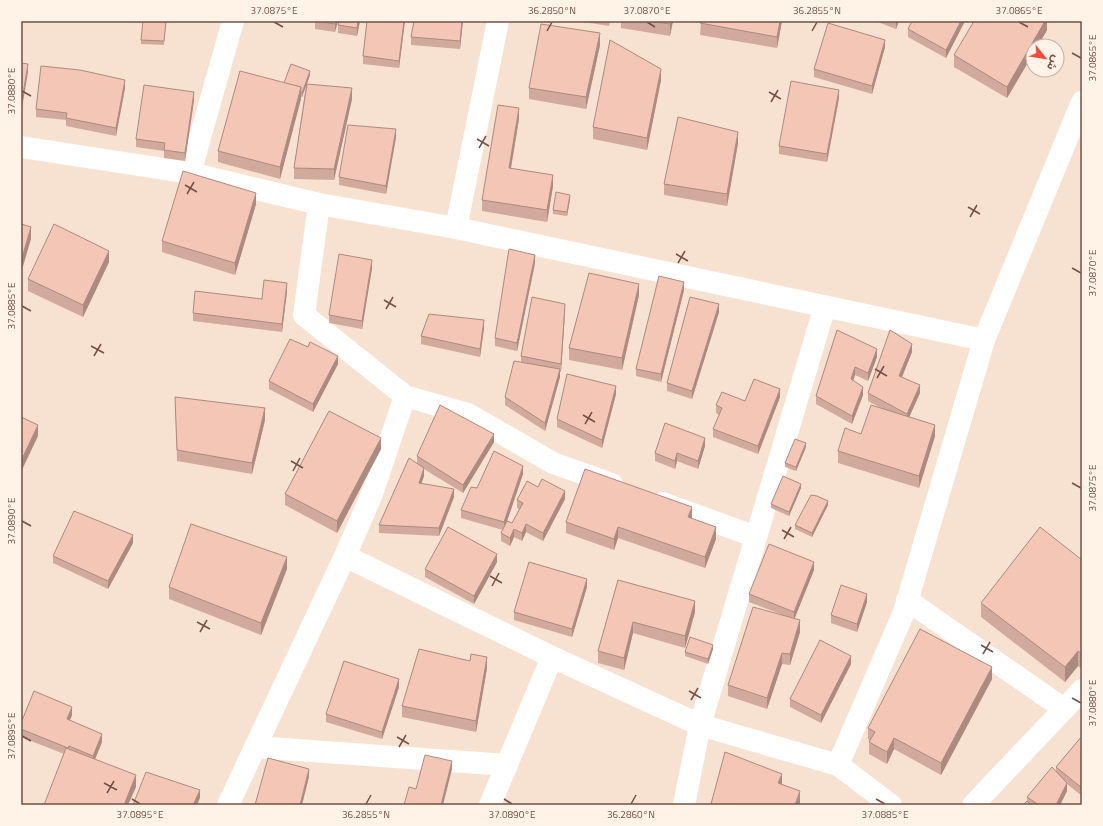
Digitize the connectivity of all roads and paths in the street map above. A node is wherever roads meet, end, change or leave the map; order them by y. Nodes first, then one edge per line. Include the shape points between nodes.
1 (233, 21) edge
2 (498, 21) edge
3 (1082, 102) edge
4 (21, 147) edge
5 (190, 173) junction
6 (319, 204) junction
7 (456, 228) junction
8 (825, 306) junction
9 (984, 340) junction
10 (405, 396) junction
11 (756, 537) junction
12 (345, 556) junction
13 (908, 600) junction
14 (552, 657) junction
15 (1075, 701) edge
16 (700, 725) junction
17 (255, 747) junction
18 (507, 765) junction
19 (838, 765) junction
20 (228, 805) edge
21 (490, 805) edge
22 (684, 805) edge
23 (891, 805) edge
24 (973, 805) edge

1 - 5 street
2 - 7 street
3 - 9 street
4 - 5 street
5 - 6 street
6 - 7 street
6 - 10 street via 304,315
7 - 8 street
8 - 9 street
8 - 11 street
9 - 13 street
10 - 11 street via 468,414 553,463
10 - 12 street via 372,494
11 - 16 street
12 - 14 street
12 - 17 street
13 - 15 street
13 - 19 street
14 - 16 street
14 - 18 street
15 - 24 street
16 - 19 street
16 - 22 street
17 - 18 street
17 - 20 street
18 - 21 street
19 - 23 street

